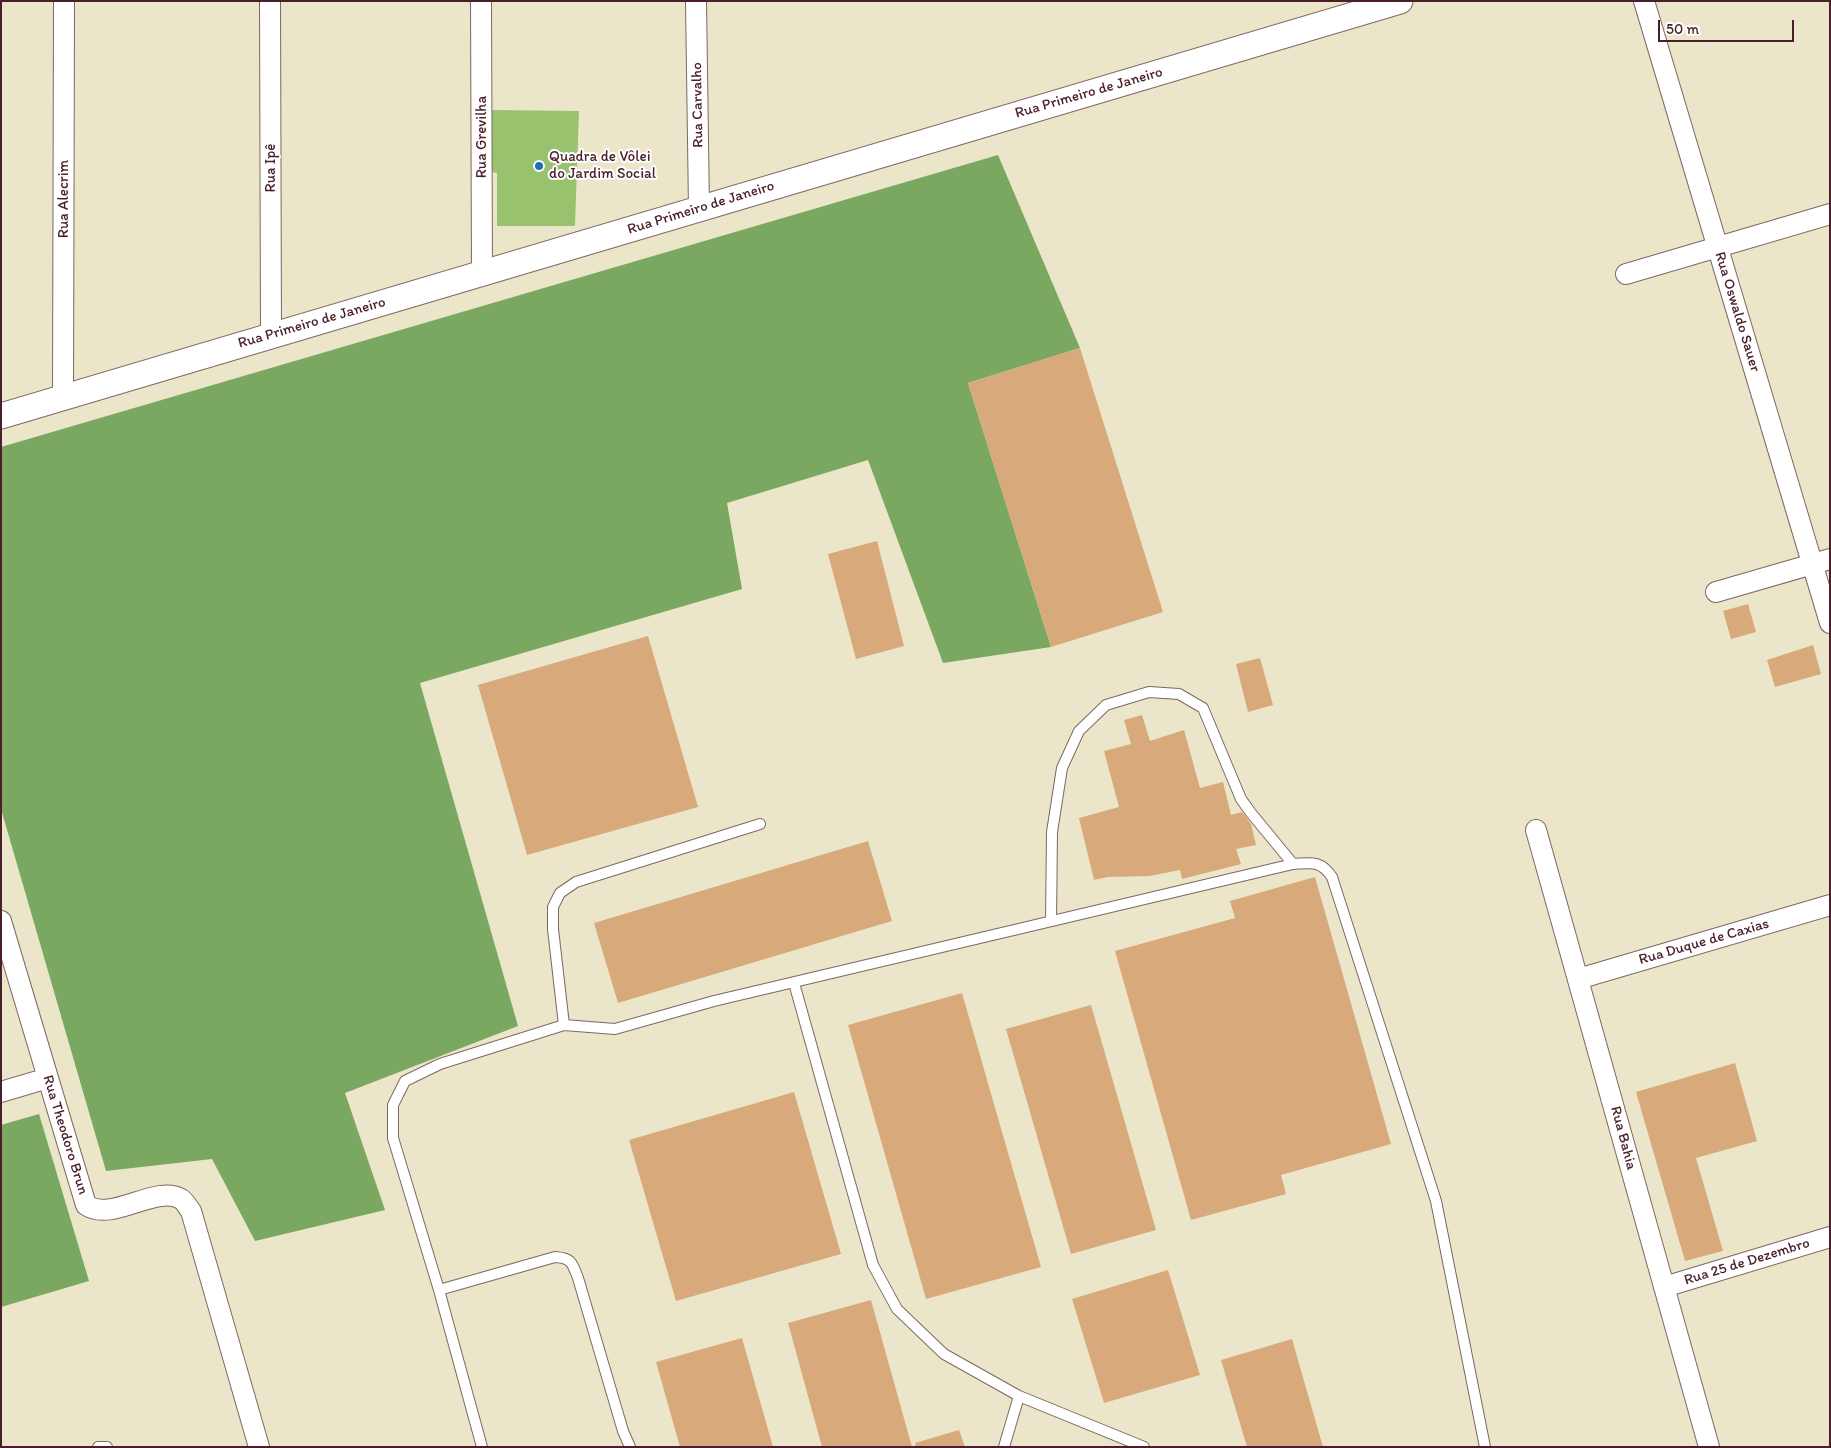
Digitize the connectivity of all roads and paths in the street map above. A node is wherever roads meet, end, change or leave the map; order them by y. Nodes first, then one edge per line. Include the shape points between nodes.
1 (64, 1) edge
2 (270, 1) edge
3 (481, 1) edge
4 (696, 1) edge
5 (1400, 1) edge
6 (1644, 1) edge
7 (699, 209) junction
8 (1830, 214) edge
9 (1717, 246) junction
10 (482, 273) junction
11 (1626, 274) dead end
12 (271, 336) junction
13 (64, 397) junction
14 (1, 416) edge
15 (1821, 561) edge
16 (1716, 592) dead end
17 (1830, 623) edge
18 (760, 824) dead end
19 (1536, 830) dead end
20 (1293, 864) junction
21 (1830, 905) edge
22 (1, 921) edge
23 (1051, 921) junction
24 (1578, 979) junction
25 (794, 983) junction
26 (564, 1025) junction
27 (48, 1078) junction
28 (1, 1092) edge
29 (1830, 1237) edge
30 (1664, 1287) junction
31 (439, 1290) junction
32 (1019, 1396) junction
33 (98, 1447) edge
34 (107, 1447) edge
35 (260, 1447) edge
36 (482, 1447) edge
37 (630, 1447) edge
38 (1004, 1447) edge
39 (1144, 1447) edge
40 (1486, 1447) edge
41 (1709, 1447) edge

1 - 13 street, Rua Alecrim
2 - 12 street, Rua Ipê
3 - 10 street, Rua Grevilha
4 - 7 street, Rua Carvalho
5 - 7 street, Rua Primeiro de Janeiro
6 - 9 street, Rua Oswaldo Sauer
7 - 10 street, Rua Primeiro de Janeiro
8 - 9 street
9 - 11 street
9 - 15 street, Rua Oswaldo Sauer
10 - 12 street, Rua Primeiro de Janeiro
12 - 13 street, Rua Primeiro de Janeiro
13 - 14 street, Rua Primeiro de Janeiro
15 - 16 street
15 - 17 street, Rua Oswaldo Sauer
18 - 26 lane via 576,882 560,893 553,906 552,929
19 - 24 street, Rua Bahia
20 - 23 lane
20 - 23 lane via 1242,799 1203,708 1179,694 1149,692 1106,705 1078,732 1062,768 1052,832
20 - 40 lane via 1324,866 1332,876 1436,1202
21 - 24 street, Rua Duque de Caxias
22 - 27 street, Rua Theodoro Brun
23 - 25 lane
24 - 30 street, Rua Bahia
25 - 26 lane via 615,1029
25 - 32 lane via 873,1265 897,1309 944,1354
26 - 31 lane via 440,1064 405,1081 393,1104 393,1138
27 - 28 street
27 - 35 street, Rua Theodoro Brun via 86,1205 93,1210 110,1209 168,1194 182,1199 191,1212
29 - 30 street, Rua 25 de Dezembro
30 - 41 street, Rua Bahia
31 - 36 lane
31 - 37 lane via 555,1257 566,1258 572,1263 578,1278
32 - 38 lane
32 - 39 lane
33 - 34 lane

